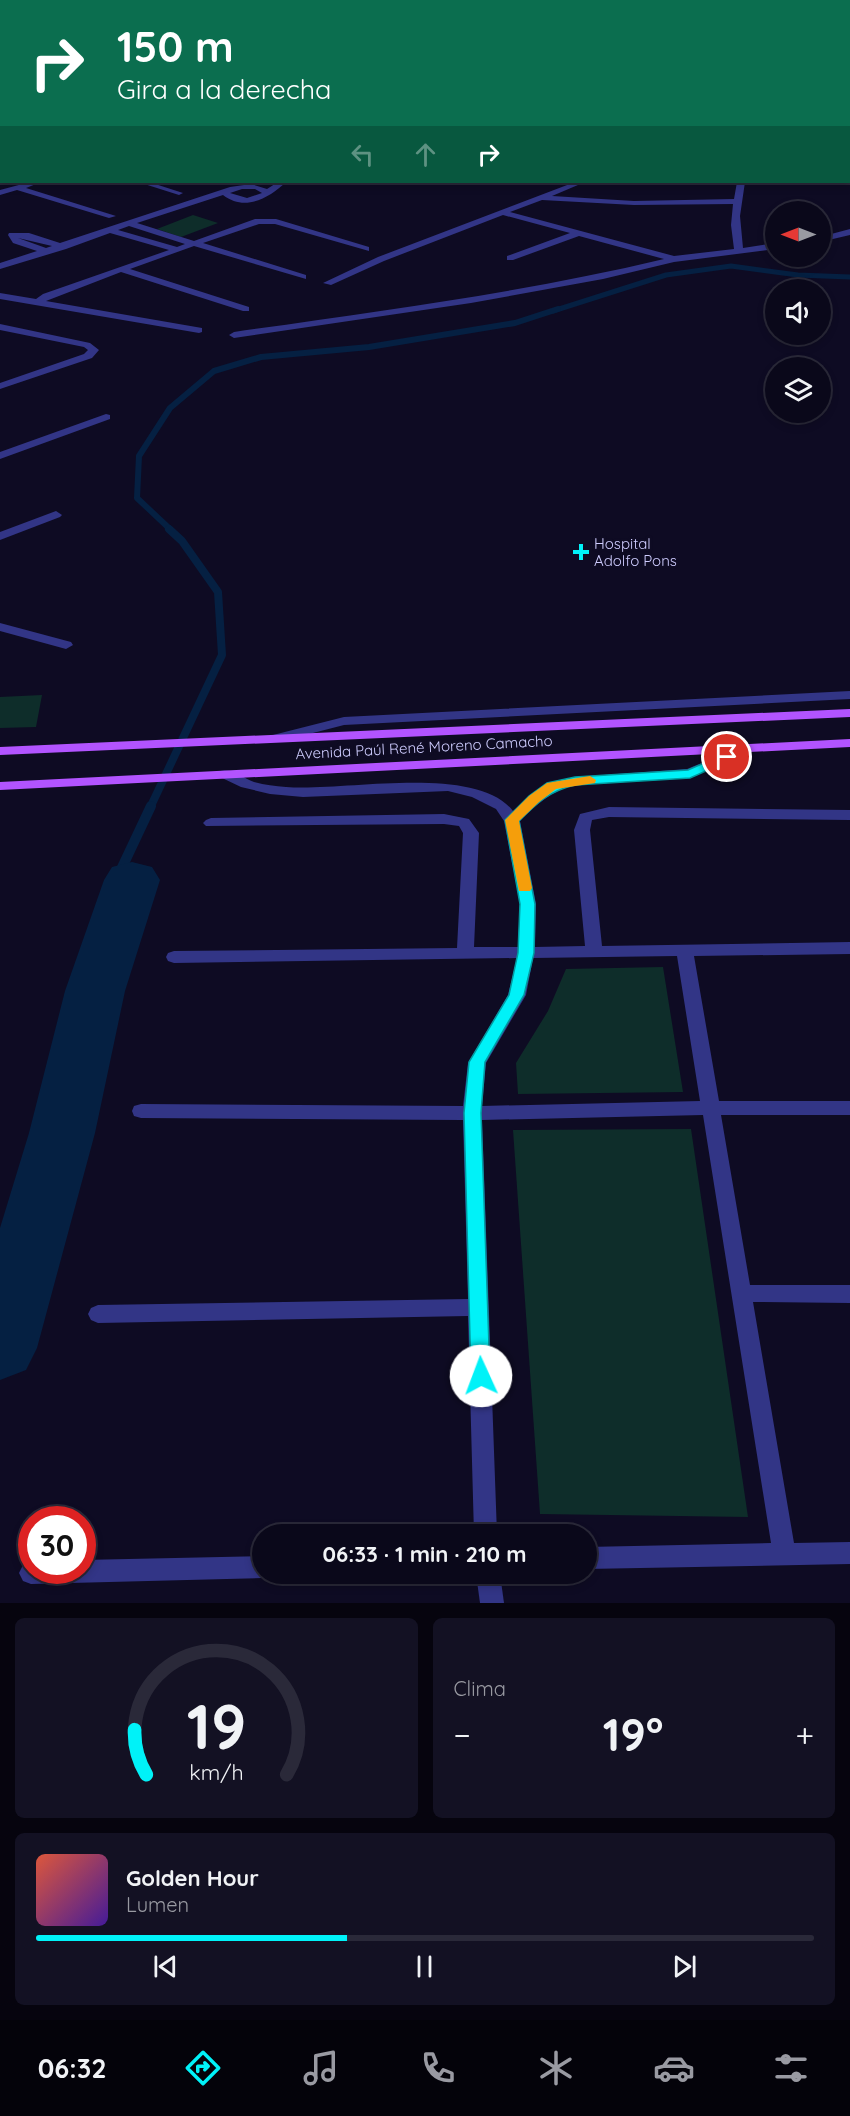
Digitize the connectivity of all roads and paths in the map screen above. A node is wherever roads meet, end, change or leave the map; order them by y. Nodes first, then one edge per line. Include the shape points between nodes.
1 (34, 183) edge
2 (146, 183) edge
3 (254, 183) edge
4 (281, 183) edge
5 (577, 183) edge
6 (741, 183) edge
7 (241, 187) junction
8 (18, 188) junction
9 (228, 191) junction
10 (179, 192) dead end
11 (0, 193) edge
12 (267, 193) junction
13 (538, 198) junction
14 (241, 200) junction
15 (737, 201) junction
16 (501, 212) junction
17 (112, 216) dead end
18 (130, 224) junction
19 (142, 228) junction
20 (110, 230) junction
21 (850, 232) edge
22 (0, 233) edge
23 (579, 233) junction
24 (123, 234) junction
25 (12, 235) junction
26 (836, 237) junction
27 (831, 238) edge
28 (850, 241) edge
29 (195, 243) junction
30 (765, 247) edge
31 (176, 249) junction
32 (366, 249) dead end
33 (739, 250) junction
34 (46, 251) junction
35 (61, 251) junction
36 (510, 258) dead end
37 (674, 259) junction
38 (0, 266) edge
39 (123, 270) junction
40 (0, 276) edge
41 (303, 277) dead end
42 (328, 283) dead end
43 (0, 296) edge
44 (40, 301) junction
45 (246, 309) dead end
46 (1, 328) edge
47 (199, 330) dead end
48 (234, 335) dead end
49 (0, 386) edge
50 (106, 417) dead end
51 (0, 456) edge
52 (56, 514) dead end
53 (0, 536) edge
54 (0, 627) edge
55 (66, 645) dead end
56 (850, 695) edge
57 (850, 713) edge
58 (278, 738) junction
59 (850, 743) edge
60 (748, 747) junction
61 (0, 751) edge
62 (225, 774) junction
63 (0, 786) edge
64 (850, 815) edge
65 (512, 820) junction
66 (211, 823) dead end
67 (850, 948) edge
68 (594, 952) junction
69 (685, 952) junction
70 (465, 953) junction
71 (526, 953) junction
72 (174, 957) dead end
73 (710, 1108) junction
74 (850, 1108) edge
75 (141, 1111) dead end
76 (472, 1113) junction
77 (740, 1293) junction
78 (850, 1294) edge
79 (478, 1307) junction
80 (98, 1314) dead end
81 (486, 1524) edge
82 (784, 1553) junction
83 (850, 1553) edge
84 (597, 1558) edge
85 (252, 1567) edge
86 (96, 1571) edge
87 (489, 1584) edge
88 (492, 1603) edge

1 - 8 street
2 - 10 street
3 - 7 street
4 - 12 street
5 - 13 street
6 - 15 street
7 - 9 street
7 - 12 street via 259,188
8 - 11 street
8 - 17 street
9 - 14 street via 228,197
9 - 18 street
12 - 14 street
13 - 15 street via 633,203
13 - 16 street
14 - 19 street via 202,206
15 - 33 street via 735,237
16 - 23 street
16 - 42 street
18 - 19 street
18 - 20 street
19 - 24 street
19 - 29 street
20 - 24 street
20 - 35 street
21 - 26 street
22 - 25 street
23 - 36 street
23 - 37 street
24 - 31 street
24 - 35 street via 74,251
25 - 34 street via 16,241
25 - 35 street via 29,236
26 - 27 street
26 - 28 street
29 - 31 street
29 - 32 street via 258,221 276,222
29 - 41 street
30 - 33 street
31 - 39 street
33 - 37 street
34 - 35 street
34 - 38 street
35 - 40 street
37 - 48 street via 471,300
39 - 44 street
39 - 45 street
43 - 44 street
44 - 47 street
46 - 49 street via 87,345 94,350 88,356
50 - 51 street
52 - 53 street
54 - 55 street
56 - 58 street via 344,721
57 - 58 main road, Avenida Paúl René Moreno Camacho
58 - 61 main road, Avenida Paúl René Moreno Camacho
59 - 60 main road, Avenida Paúl René Moreno Camacho
60 - 62 main road, Avenida Paúl René Moreno Camacho
60 - 65 street via 690,774 552,786
62 - 63 main road, Avenida Paúl René Moreno Camacho
62 - 65 street via 270,790 303,793 448,787 477,794 501,806
64 - 68 street via 609,812 585,817 582,830
65 - 71 street via 528,904
66 - 70 street via 444,819 464,822 471,833
67 - 69 street
68 - 69 street
68 - 71 street
69 - 73 street
70 - 71 street
70 - 72 street
71 - 76 street via 516,995 477,1062
73 - 74 street
73 - 76 street
73 - 77 street
75 - 76 street
76 - 79 street
77 - 78 street
77 - 82 street
79 - 80 street
79 - 81 street
82 - 83 street
82 - 84 street
85 - 86 street
87 - 88 street

